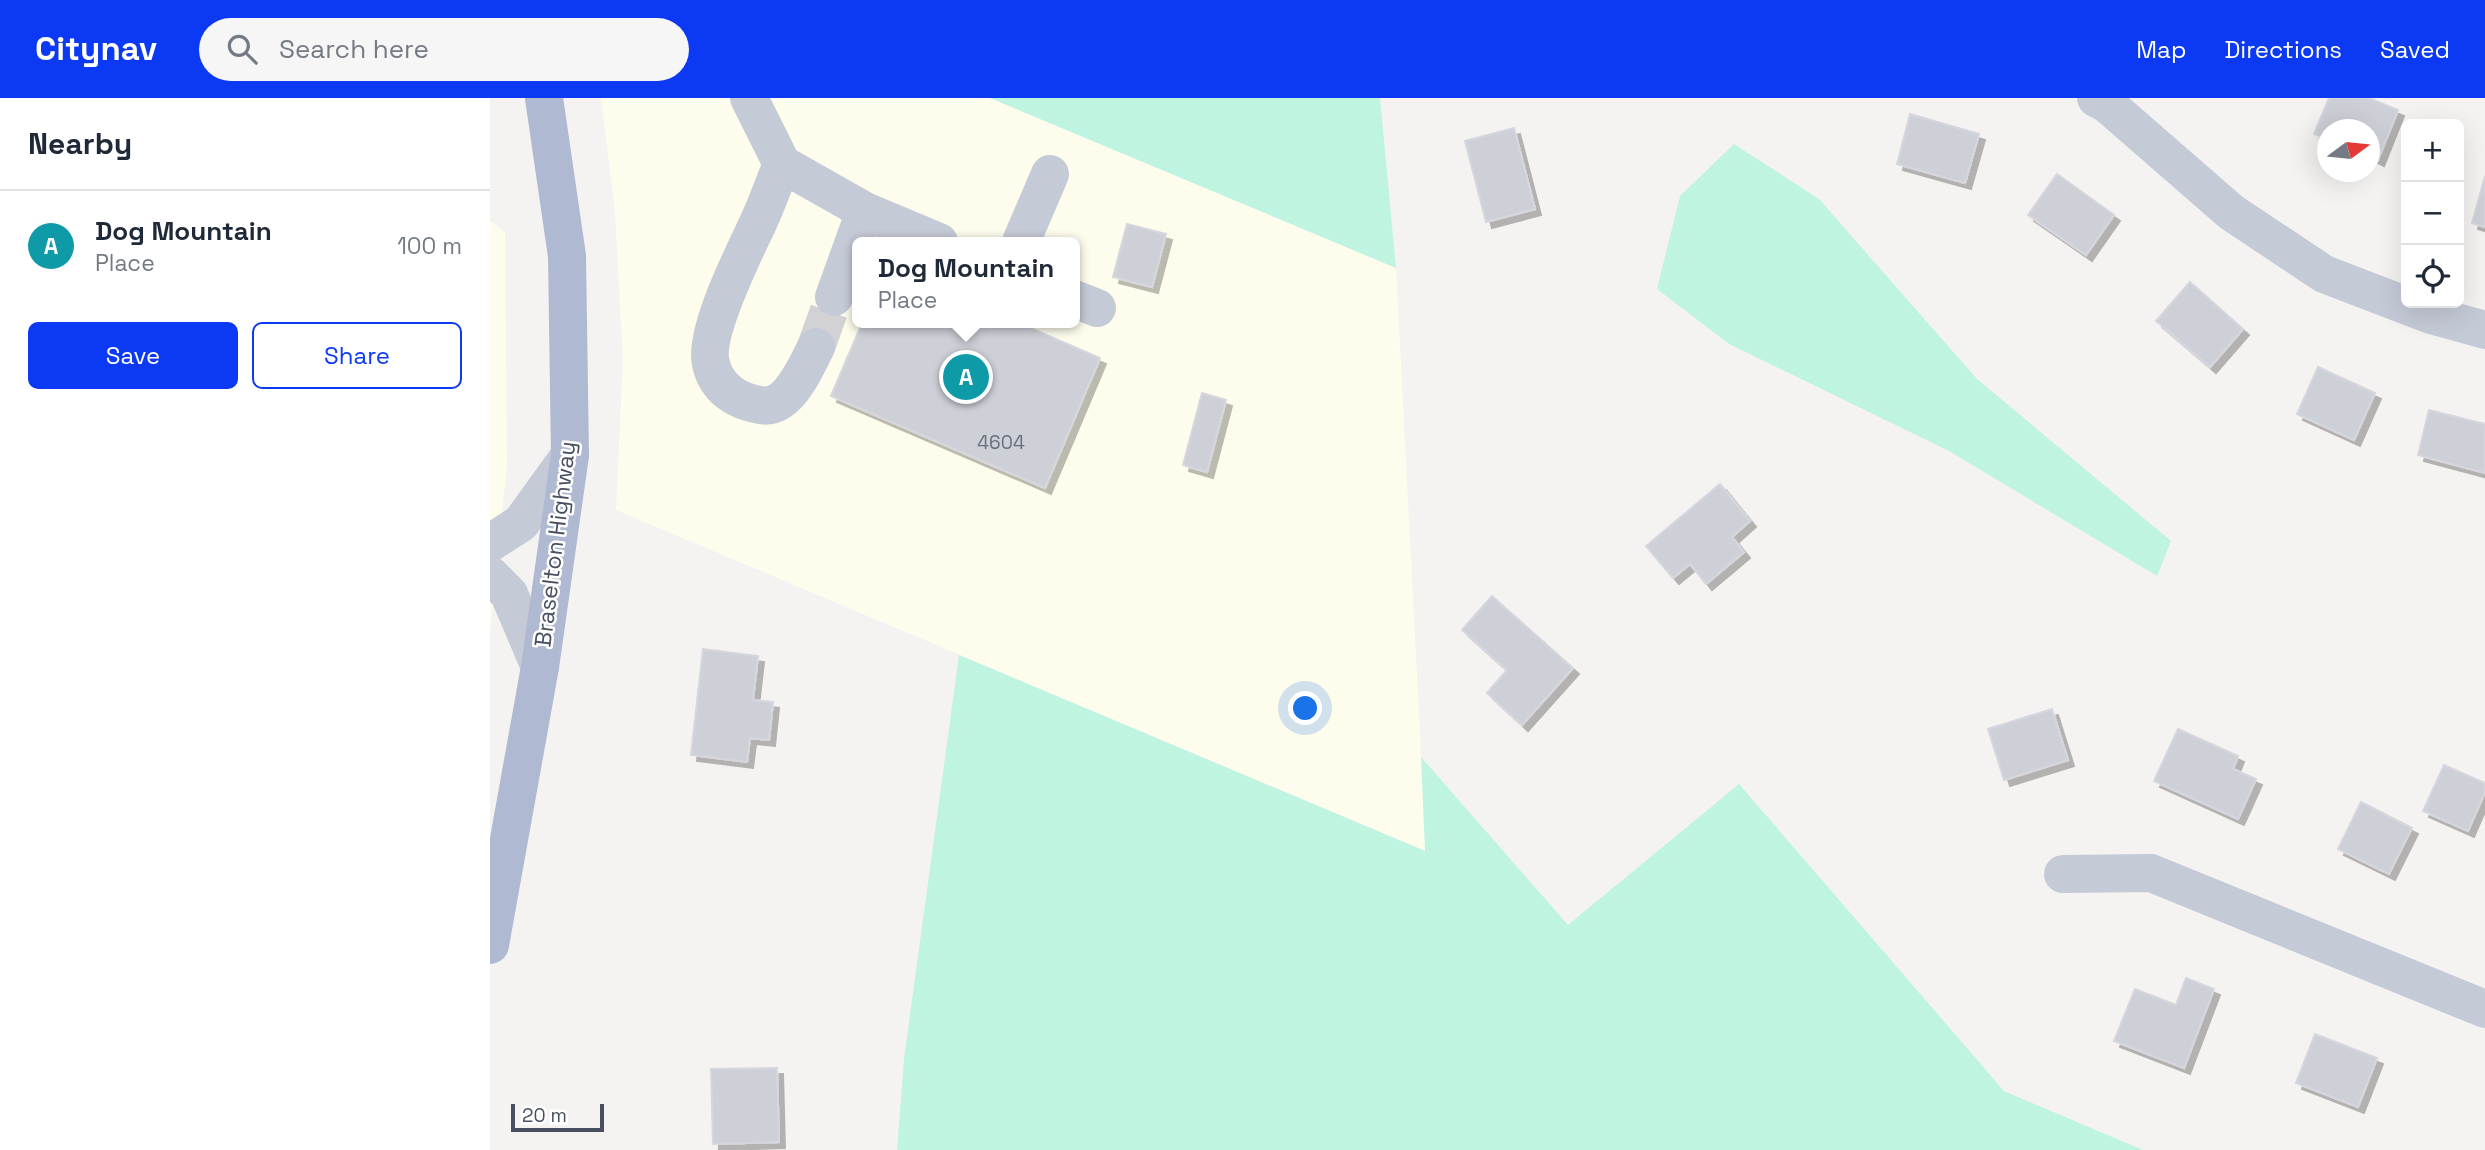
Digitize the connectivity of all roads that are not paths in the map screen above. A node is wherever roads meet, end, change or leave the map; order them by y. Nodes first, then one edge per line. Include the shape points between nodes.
1 (544, 98) edge
2 (748, 98) edge
3 (2096, 98) edge
4 (782, 164) junction
5 (1050, 174) dead end
6 (865, 211) junction
7 (856, 237) edge
8 (927, 237) edge
9 (1023, 237) edge
10 (852, 247) edge
11 (834, 297) tunnel mouth
12 (2485, 330) edge
13 (816, 347) tunnel mouth
14 (570, 455) junction
15 (490, 543) edge
16 (490, 575) edge
17 (540, 667) junction
18 (2063, 874) dead end
19 (490, 945) edge
20 (2485, 1009) edge

1 - 14 main road, Braselton Highway via 567,256
2 - 4 street
3 - 12 street via 2231,212 2324,274 2431,315
4 - 6 street
4 - 13 street via 715,322 710,362 719,385 739,400 764,406 778,402 794,388
5 - 9 street
6 - 7 street
6 - 8 street
10 - 11 street
14 - 15 street via 521,523
14 - 17 main road, Braselton Highway
16 - 17 street via 509,594
17 - 19 main road, Braselton Highway
18 - 20 street via 2151,873

